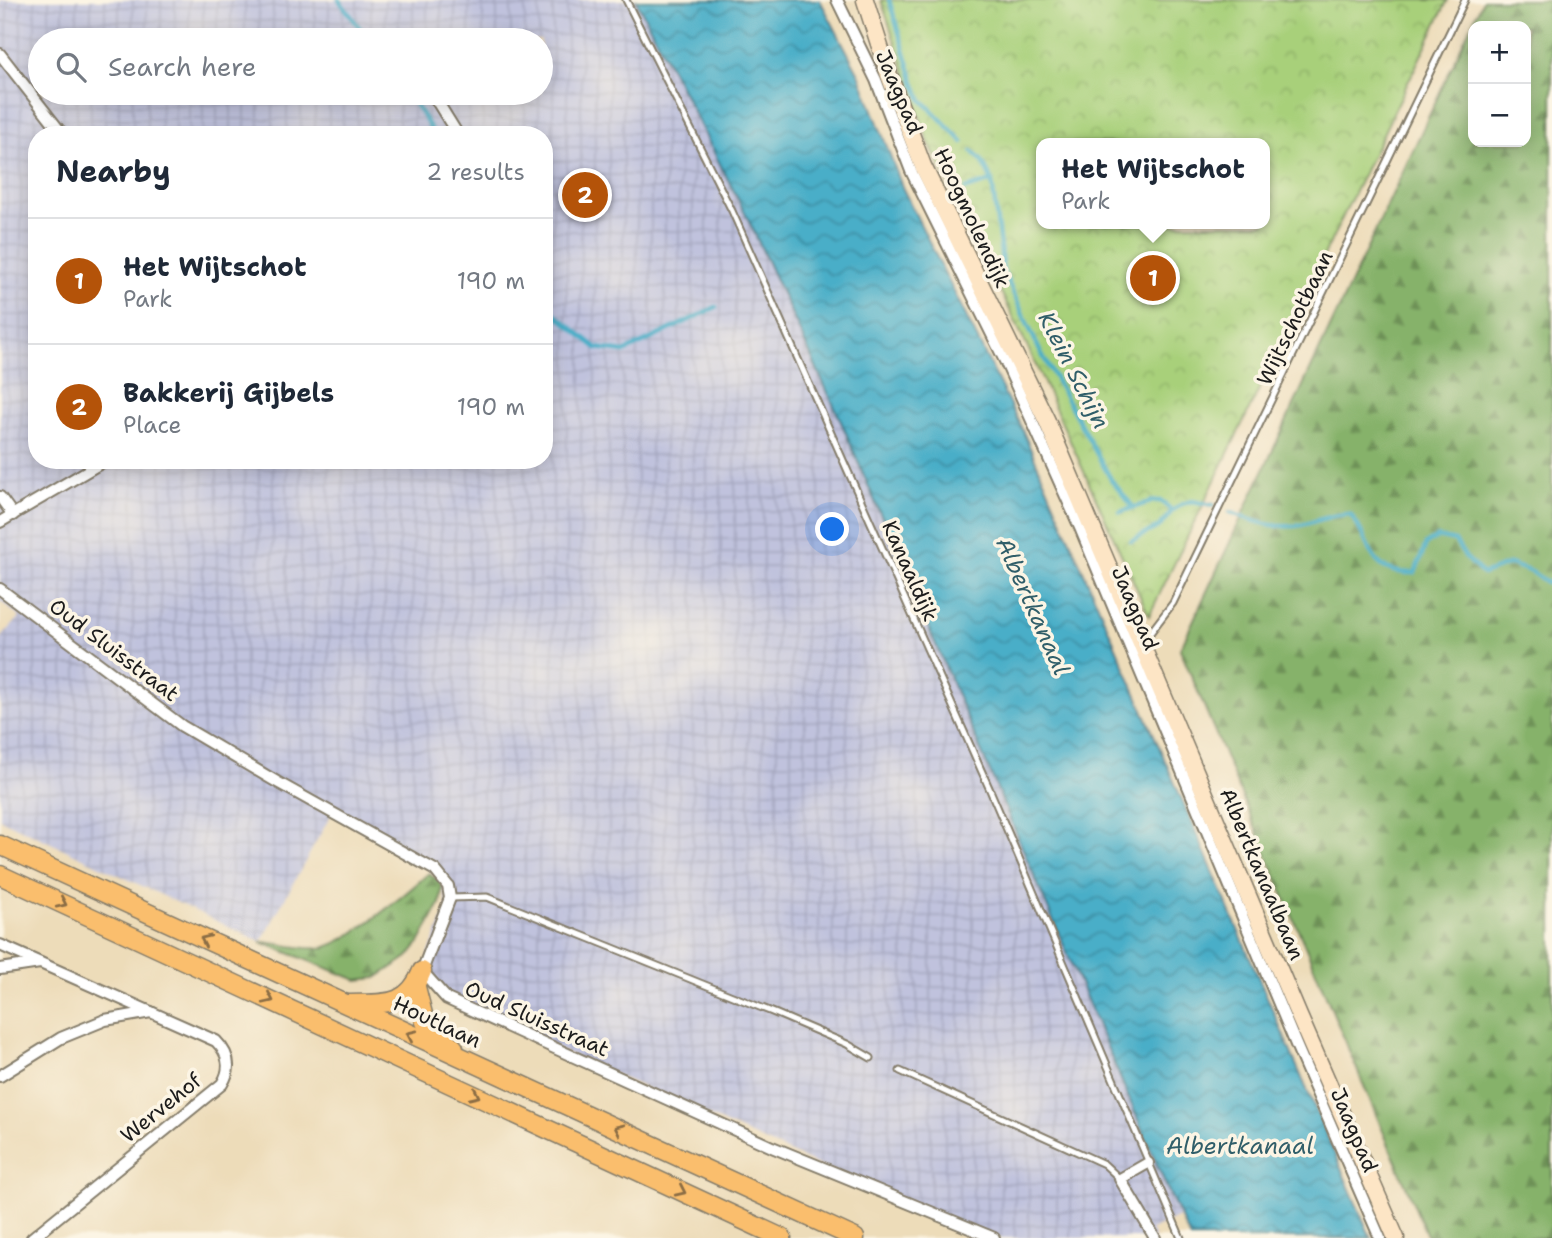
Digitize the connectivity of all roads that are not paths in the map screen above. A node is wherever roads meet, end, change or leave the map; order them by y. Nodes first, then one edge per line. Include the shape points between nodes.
1 (626, 0) edge
2 (837, 0) edge
3 (865, 0) edge
4 (1465, 0) edge
5 (0, 54) edge
6 (28, 90) edge
7 (40, 105) edge
8 (439, 105) edge
9 (56, 126) edge
10 (452, 126) edge
11 (91, 469) edge
12 (0, 497) edge
13 (13, 515) junction
14 (0, 522) edge
15 (1092, 525) joint
16 (0, 589) edge
17 (1142, 644) junction
18 (0, 845) edge
19 (0, 875) edge
20 (450, 898) junction
21 (0, 945) edge
22 (40, 963) junction
23 (0, 969) edge
24 (419, 979) junction
25 (344, 1004) junction
26 (151, 1012) junction
27 (872, 1058) dead end
28 (473, 1063) junction
29 (900, 1071) dead end
30 (0, 1076) edge
31 (1148, 1163) junction
32 (1120, 1179) junction
33 (32, 1238) edge
34 (782, 1238) edge
35 (855, 1238) edge
36 (994, 1238) edge
37 (1155, 1238) edge
38 (1181, 1238) edge
39 (1380, 1238) edge
40 (1396, 1238) edge

1 - 31 lane, Kanaaldijk via 738,223 990,790
2 - 39 street, Jaagpad via 876,80 911,171 1061,483
3 - 15 street, Hoogmolendijk via 923,166 1047,421
4 - 17 lane, Wijtschotbaan via 1174,603
5 - 6 street
7 - 9 street
8 - 10 street
11 - 13 street
12 - 13 street
13 - 14 street
15 - 17 street, Albertkanaalbaan
16 - 20 street, Oud Sluisstraat via 182,726 435,870 448,886
17 - 40 street, Albertkanaalbaan
25 -> 18 main road, Houtlaan
19 -> 34 main road
20 - 24 street
20 - 27 lane via 487,897 778,1014
21 - 22 street, Wervehof
22 - 23 street
22 - 26 street, Wervehof
24 - 25 main road via 404,997
24 - 28 main road via 425,1022
24 - 36 street, Oud Sluisstraat via 447,999 772,1147
28 -> 25 main road, Houtlaan
26 - 30 street via 105,1020 61,1038
26 - 33 street, Wervehof via 216,1041 226,1052 229,1073 222,1084
35 -> 28 main road, Houtlaan
29 - 32 lane via 1104,1164
31 - 32 street
31 - 38 lane, Kanaaldijk
32 - 37 street

